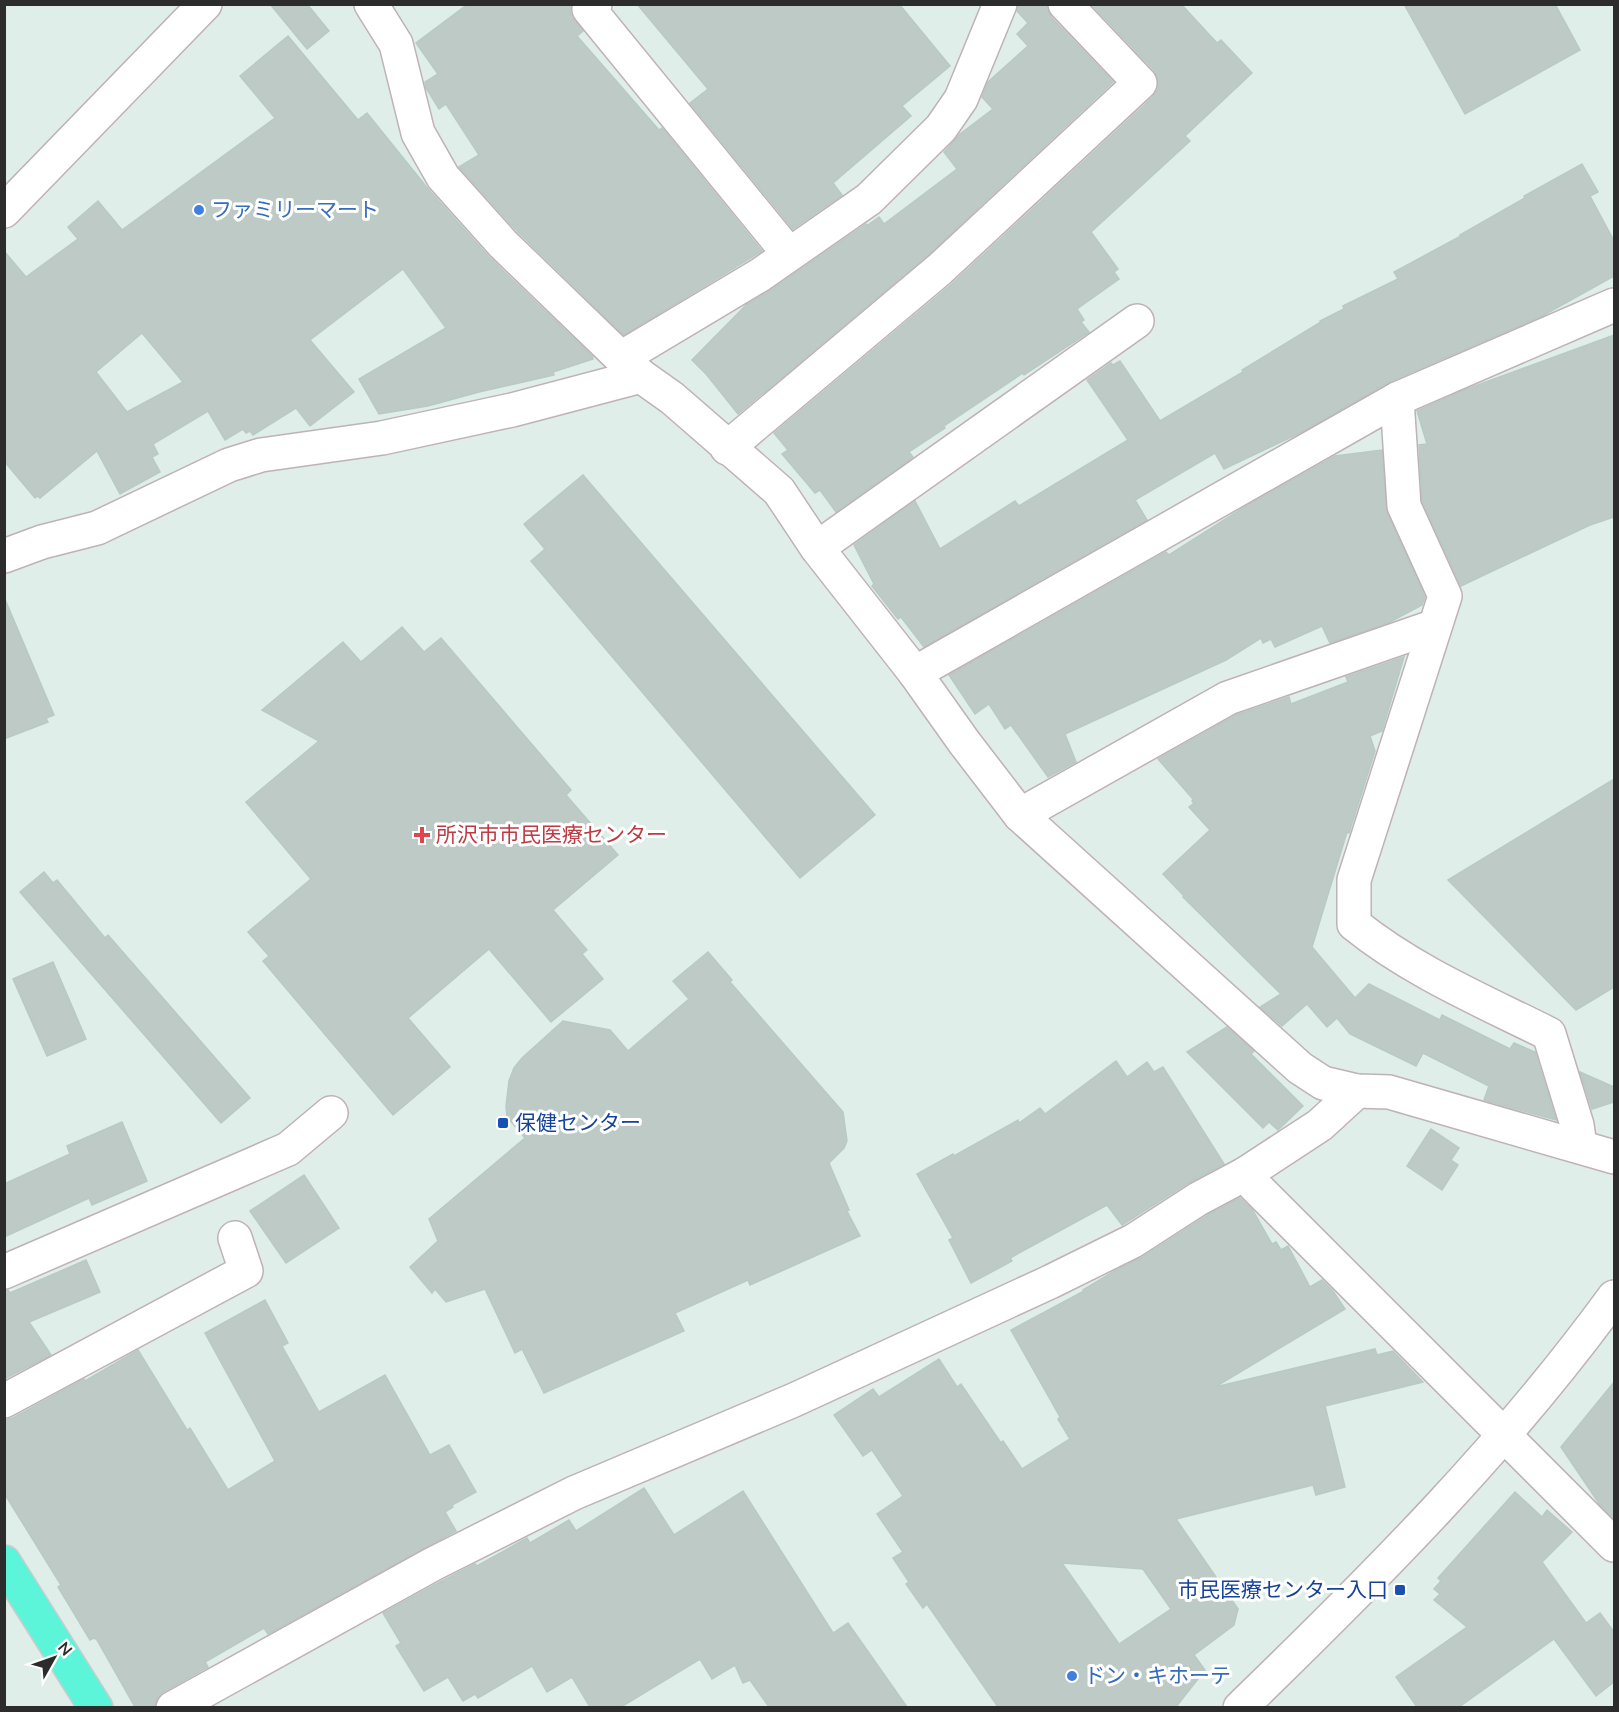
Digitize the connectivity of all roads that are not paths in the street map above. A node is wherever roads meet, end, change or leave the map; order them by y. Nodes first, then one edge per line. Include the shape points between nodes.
1 (206, 4) edge
2 (371, 4) edge
3 (595, 4) edge
4 (1000, 4) edge
5 (1065, 4) edge
6 (4, 211) edge
7 (789, 254) junction
8 (1614, 305) edge
9 (1137, 321) dead end
10 (631, 367) junction
11 (1397, 399) junction
12 (727, 448) junction
13 (817, 548) junction
14 (4, 556) edge
15 (1435, 626) junction
16 (915, 674) junction
17 (1020, 815) junction
18 (1357, 1091) junction
19 (331, 1113) dead end
20 (1580, 1146) junction
21 (1614, 1157) edge
22 (1245, 1174) junction
23 (235, 1238) dead end
24 (4, 1272) edge
25 (1614, 1297) edge
26 (4, 1401) edge
27 (1503, 1436) junction
28 (1614, 1545) edge
29 (4, 1562) edge
30 (96, 1707) edge
31 (173, 1707) edge
32 (1240, 1707) edge

1 - 6 street
2 - 10 street via 396,44 418,132 443,177 503,244
3 - 7 street via 589,9
4 - 7 street via 961,99 941,128 868,199
5 - 12 street via 1140,83 940,269
7 - 10 street
8 - 11 street
9 - 13 street
10 - 12 street
10 - 14 street via 512,410 381,438 261,455 229,465 97,528
11 - 15 street via 1404,506 1445,596
11 - 16 street
12 - 13 street via 779,491
13 - 16 street
15 - 17 street via 1228,698
15 - 20 street via 1354,880 1354,924 1426,972 1549,1034
16 - 17 street
17 - 18 street via 1300,1068 1323,1083
18 - 20 street via 1389,1092
18 - 22 street via 1320,1125
19 - 24 street via 288,1149
20 - 21 street
22 - 27 street
22 - 31 street via 1133,1241 1050,1282 794,1400 574,1493 434,1564
23 - 26 street via 246,1271
25 - 27 street
27 - 28 street
27 - 32 street via 1347,1604
29 - 30 main road

